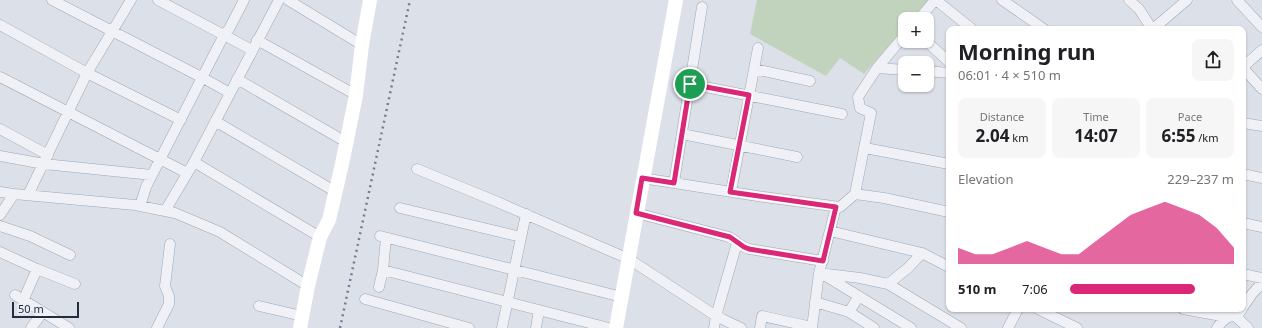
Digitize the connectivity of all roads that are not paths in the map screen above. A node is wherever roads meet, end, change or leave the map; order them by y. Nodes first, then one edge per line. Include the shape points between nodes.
1 (52, 0) edge
2 (131, 0) edge
3 (158, 0) edge
4 (244, 0) edge
5 (279, 0) edge
6 (288, 0) edge
7 (370, 0) edge
8 (676, 0) edge
9 (936, 0) edge
10 (1002, 0) edge
11 (1129, 0) edge
12 (1188, 0) edge
13 (1237, 0) edge
14 (702, 7) dead end
15 (925, 12) edge
16 (0, 25) edge
17 (968, 26) edge
18 (1040, 26) edge
19 (1150, 26) edge
20 (1156, 26) edge
21 (1262, 27) edge
22 (112, 31) junction
23 (224, 35) junction
24 (257, 40) junction
25 (898, 43) edge
26 (362, 44) junction
27 (758, 48) dead end
28 (934, 48) edge
29 (252, 50) junction
30 (1262, 50) edge
31 (946, 59) edge
32 (1246, 65) edge
33 (877, 68) junction
34 (754, 69) junction
35 (898, 70) edge
36 (1246, 71) edge
37 (87, 72) junction
38 (934, 72) edge
39 (946, 73) edge
40 (0, 77) edge
41 (203, 78) junction
42 (237, 79) junction
43 (810, 81) dead end
44 (690, 84) junction
45 (1262, 89) edge
46 (230, 93) junction
47 (356, 95) junction
48 (749, 95) junction
49 (68, 112) junction
50 (842, 114) dead end
51 (181, 120) junction
52 (215, 121) junction
53 (1246, 123) edge
54 (1262, 126) edge
55 (0, 129) edge
56 (682, 134) junction
57 (346, 142) junction
58 (739, 145) junction
59 (865, 148) junction
60 (0, 156) edge
61 (797, 157) dead end
62 (46, 159) junction
63 (160, 159) junction
64 (194, 162) junction
65 (946, 163) edge
66 (417, 169) dead end
67 (187, 174) junction
68 (152, 175) junction
69 (1246, 175) edge
70 (642, 178) junction
71 (1262, 178) edge
72 (674, 183) junction
73 (0, 192) edge
74 (336, 192) junction
75 (730, 192) junction
76 (14, 194) junction
77 (855, 194) junction
78 (28, 195) junction
79 (140, 206) junction
80 (836, 207) junction
81 (400, 208) dead end
82 (164, 211) junction
83 (946, 211) edge
84 (636, 213) junction
85 (526, 214) junction
86 (0, 215) edge
87 (1246, 224) edge
88 (0, 226) edge
89 (1262, 227) edge
90 (830, 232) junction
91 (320, 237) junction
92 (521, 237) junction
93 (737, 243) junction
94 (170, 244) dead end
95 (0, 252) edge
96 (922, 253) junction
97 (70, 255) dead end
98 (629, 259) junction
99 (823, 261) junction
100 (946, 265) edge
101 (37, 269) junction
102 (383, 270) junction
103 (514, 270) junction
104 (819, 273) junction
105 (1246, 275) edge
106 (1262, 278) edge
107 (1262, 283) edge
108 (75, 284) dead end
109 (888, 284) junction
110 (308, 286) junction
111 (379, 287) dead end
112 (860, 296) junction
113 (622, 297) junction
114 (365, 299) dead end
115 (1246, 301) edge
116 (507, 302) junction
117 (815, 302) junction
118 (259, 306) dead end
119 (539, 310) junction
120 (43, 312) junction
121 (849, 312) junction
122 (1016, 312) edge
123 (1044, 312) edge
124 (1236, 312) edge
125 (716, 316) junction
126 (301, 322) edge
127 (31, 328) edge
128 (69, 328) edge
129 (157, 328) edge
130 (469, 328) edge
131 (502, 328) edge
132 (536, 328) edge
133 (609, 328) edge
134 (616, 328) edge
135 (714, 328) edge
136 (741, 328) edge
137 (760, 328) edge
138 (812, 328) edge
139 (874, 328) edge
140 (911, 328) edge
141 (961, 328) edge
142 (1008, 328) edge
143 (1077, 328) edge
144 (1217, 328) edge
145 (1248, 328) edge

1 - 22 street
2 - 22 street
3 - 23 street
4 - 23 street
5 - 24 street
6 - 26 street
7 - 26 main road
8 - 70 main road
9 - 15 street
9 - 17 street
10 - 18 street
11 - 19 street via 1139,9
12 - 20 street
13 - 21 street
14 - 44 street
16 - 37 street
22 - 37 street
22 - 41 street
23 - 29 street
23 - 41 street
24 - 29 street
24 - 47 street
25 - 33 street
26 - 47 main road
27 - 34 street
28 - 31 street
29 - 42 street
30 - 32 street
33 - 35 street
33 - 59 street via 858,97 860,108 871,113
34 - 43 street
34 - 48 street
36 - 45 street
37 - 49 street
37 - 51 street
38 - 39 street
40 - 49 street
41 - 46 street
41 - 51 street
42 - 46 street
42 - 57 street
44 - 48 street
44 - 56 street
46 - 52 street
47 - 57 main road
48 - 50 street
48 - 58 street
49 - 62 street
49 - 63 street
51 - 63 street
52 - 64 street
52 - 74 street
53 - 54 street
55 - 62 street
56 - 58 street
56 - 72 street
57 - 74 main road
58 - 61 street
58 - 75 street
59 - 65 street
59 - 77 street
60 - 62 street
62 - 68 street
62 - 78 street
63 - 67 street
63 - 68 street
64 - 67 street
64 - 91 street
66 - 85 street
67 - 82 street
68 - 79 street
69 - 71 street
70 - 72 street
70 - 84 main road
72 - 75 street
73 - 76 street
74 - 91 main road via 329,220
75 - 80 street
76 - 78 street
76 - 86 street
77 - 80 street via 840,207
77 - 83 street
78 - 79 street
79 - 82 street
80 - 90 street
81 - 92 street
82 - 110 street via 220,232
84 - 93 street via 730,237
84 - 98 main road
85 - 92 street
85 - 98 street
87 - 89 street
88 - 97 street via 30,236
90 - 96 street
90 - 99 street
91 - 110 main road
92 - 103 street
93 - 99 street via 749,249
93 - 125 street
94 - 129 street via 166,286 169,304
95 - 101 street
96 - 100 street
96 - 109 street
98 - 113 main road
98 - 125 street
99 - 104 street
101 - 108 street
101 - 120 street via 19,298
102 - 103 street via 383,237
102 - 111 street
102 - 116 street
103 - 113 street
103 - 116 street
104 - 109 street
104 - 112 street
104 - 117 street
105 - 106 street
107 - 115 street
109 - 141 street
110 - 126 main road
112 - 121 street
112 - 140 street
113 - 134 main road
114 - 130 street
116 - 119 street
116 - 131 street
117 - 121 street
117 - 138 street
118 - 126 street
119 - 132 street
119 - 133 street
120 - 127 street
120 - 128 street
121 - 139 street
122 - 142 street
123 - 143 street
124 - 144 street
124 - 145 street
125 - 135 street
125 - 136 street
137 - 138 street via 762,316

